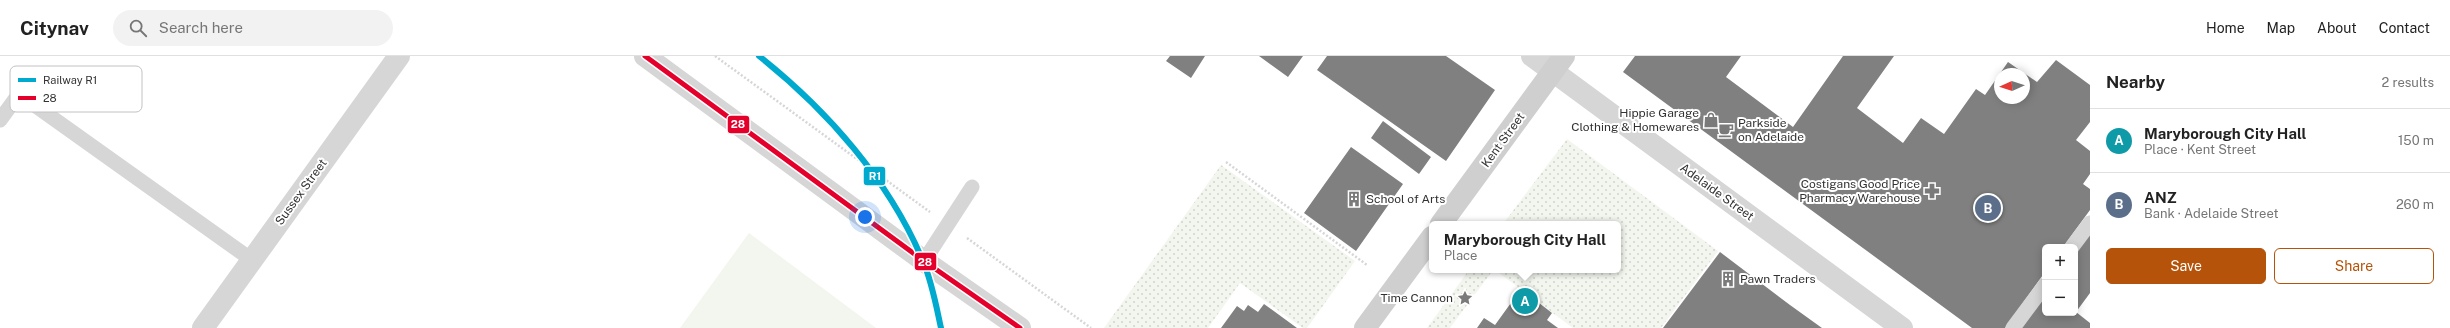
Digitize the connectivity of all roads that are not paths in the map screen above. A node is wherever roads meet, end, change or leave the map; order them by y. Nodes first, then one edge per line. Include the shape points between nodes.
1 (398, 56) edge
2 (645, 56) edge
3 (1532, 56) edge
4 (1559, 64) edge
5 (10, 106) edge
6 (44, 112) edge
7 (0, 120) edge
8 (972, 187) dead end
9 (1444, 221) edge
10 (2090, 223) edge
11 (1429, 241) edge
12 (2074, 244) edge
13 (252, 260) junction
14 (924, 262) junction
15 (2042, 288) edge
16 (203, 328) edge
17 (1020, 328) edge
18 (1365, 328) edge
19 (1902, 328) edge
20 (2013, 328) edge

1 - 13 street, Sussex Street
2 - 14 street
3 - 4 street, Adelaide Street
4 - 9 main road, Kent Street
4 - 19 street, Adelaide Street
5 - 7 lane
6 - 13 lane
8 - 14 lane
10 - 12 lane
11 - 18 main road
13 - 16 street, Sussex Street
14 - 17 street
15 - 20 lane

